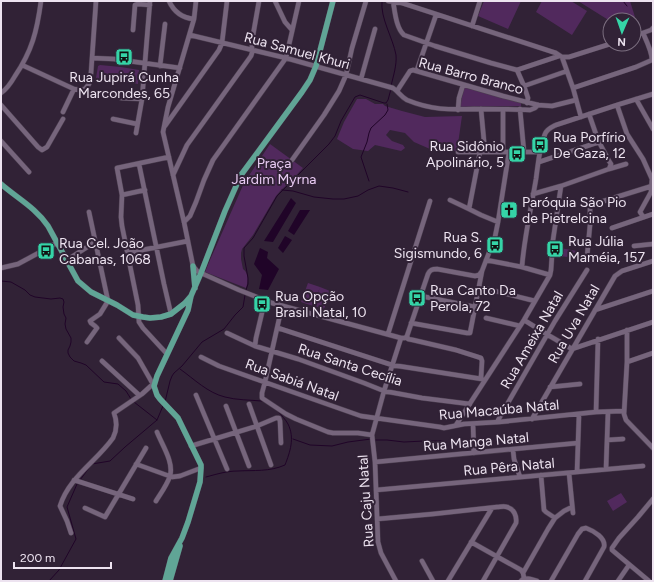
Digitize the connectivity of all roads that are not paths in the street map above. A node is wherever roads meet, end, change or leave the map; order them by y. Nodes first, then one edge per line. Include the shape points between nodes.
1 (41, 1) edge
2 (96, 1) edge
3 (169, 1) edge
4 (196, 1) edge
5 (227, 1) edge
6 (259, 1) edge
7 (275, 1) edge
8 (299, 1) edge
9 (333, 1) edge
10 (366, 1) edge
11 (388, 1) edge
12 (393, 1) edge
13 (480, 1) edge
14 (150, 3) edge
15 (436, 15) junction
16 (194, 20) junction
17 (165, 24) dead end
18 (472, 26) junction
19 (653, 28) edge
20 (375, 29) dead end
21 (133, 30) dead end
22 (292, 30) junction
23 (643, 33) joint
24 (190, 35) junction
25 (222, 43) junction
26 (426, 44) junction
27 (602, 47) edge
28 (252, 50) junction
29 (560, 56) junction
30 (92, 58) junction
31 (286, 58) junction
32 (145, 64) junction
33 (22, 65) junction
34 (160, 66) junction
35 (316, 66) junction
36 (180, 68) junction
37 (417, 70) junction
38 (517, 70) junction
39 (567, 71) junction
40 (346, 75) junction
41 (361, 79) junction
42 (463, 85) junction
43 (524, 86) junction
44 (573, 88) junction
45 (74, 89) junction
46 (395, 90) junction
47 (1, 93) edge
48 (653, 94) edge
49 (121, 98) dead end
50 (142, 99) junction
51 (636, 99) junction
52 (576, 100) junction
53 (527, 102) junction
54 (170, 103) junction
55 (1, 105) edge
56 (538, 105) junction
57 (617, 105) junction
58 (180, 107) junction
59 (481, 109) junction
60 (458, 110) junction
61 (503, 110) junction
62 (520, 110) junction
63 (526, 110) junction
64 (63, 112) dead end
65 (589, 114) junction
66 (581, 117) junction
67 (63, 119) dead end
68 (113, 119) dead end
69 (137, 124) junction
70 (164, 128) junction
71 (653, 129) edge
72 (136, 133) dead end
73 (1, 141) edge
74 (599, 142) junction
75 (458, 152) dead end
76 (482, 152) junction
77 (506, 152) junction
78 (524, 152) junction
79 (540, 152) junction
80 (169, 157) junction
81 (292, 160) dead end
82 (539, 162) junction
83 (139, 164) junction
84 (626, 164) dead end
85 (609, 169) junction
86 (30, 172) dead end
87 (173, 175) junction
88 (1, 184) edge
89 (535, 185) junction
90 (561, 186) junction
91 (652, 186) junction
92 (145, 190) junction
93 (541, 191) junction
94 (533, 194) junction
95 (122, 195) junction
96 (450, 200) dead end
97 (430, 201) dead end
98 (469, 209) junction
99 (89, 212) dead end
100 (653, 214) edge
101 (644, 217) junction
102 (184, 222) junction
103 (498, 222) junction
104 (612, 228) dead end
105 (188, 241) junction
106 (95, 242) junction
107 (57, 243) junction
108 (653, 244) edge
109 (634, 246) dead end
110 (156, 247) junction
111 (127, 253) junction
112 (587, 257) dead end
113 (66, 260) junction
114 (486, 260) junction
115 (653, 261) edge
116 (193, 266) junction
117 (522, 267) junction
118 (1, 268) edge
119 (587, 270) dead end
120 (482, 271) junction
121 (201, 273) junction
122 (550, 275) junction
123 (479, 287) junction
124 (195, 288) junction
125 (653, 291) edge
126 (191, 296) junction
127 (421, 296) junction
128 (265, 300) junction
129 (108, 301) junction
130 (535, 301) junction
131 (282, 306) junction
132 (475, 307) junction
133 (595, 310) junction
134 (171, 314) junction
135 (139, 317) junction
136 (486, 318) dead end
137 (524, 320) junction
138 (653, 322) edge
139 (411, 323) junction
140 (520, 326) junction
141 (278, 328) junction
142 (627, 330) junction
143 (227, 332) dead end
144 (388, 334) junction
145 (548, 335) junction
146 (406, 336) junction
147 (119, 338) dead end
148 (401, 338) junction
149 (598, 339) junction
150 (87, 342) dead end
151 (255, 346) junction
152 (572, 349) junction
153 (272, 350) junction
154 (653, 353) edge
155 (167, 354) junction
156 (201, 357) dead end
157 (102, 361) dead end
158 (627, 362) junction
159 (392, 365) junction
160 (483, 380) junction
161 (265, 382) junction
162 (580, 384) dead end
163 (154, 385) junction
164 (550, 387) junction
165 (384, 391) junction
166 (139, 395) junction
167 (196, 395) dead end
168 (249, 404) dead end
169 (470, 404) junction
170 (226, 406) dead end
171 (624, 411) junction
172 (596, 412) junction
173 (608, 412) junction
174 (579, 415) junction
175 (376, 418) junction
176 (532, 419) junction
177 (497, 422) junction
178 (473, 424) junction
179 (456, 425) junction
180 (257, 426) junction
181 (156, 432) dead end
182 (236, 432) junction
183 (372, 437) junction
184 (214, 439) junction
185 (623, 439) dead end
186 (607, 440) junction
187 (281, 443) dead end
188 (578, 443) junction
189 (191, 446) junction
190 (146, 448) dead end
191 (653, 448) edge
192 (513, 450) junction
193 (474, 453) junction
194 (374, 462) junction
195 (136, 464) junction
196 (271, 465) dead end
197 (249, 466) dead end
198 (643, 466) dead end
199 (202, 468) junction
200 (227, 469) dead end
201 (606, 469) junction
202 (577, 472) junction
203 (569, 473) junction
204 (542, 475) junction
205 (169, 476) junction
206 (520, 477) junction
207 (77, 481) junction
208 (376, 490) junction
209 (119, 494) junction
210 (134, 499) dead end
211 (653, 499) edge
212 (156, 501) dead end
213 (572, 507) junction
214 (85, 508) dead end
215 (492, 508) junction
216 (573, 514) dead end
217 (555, 518) junction
218 (377, 519) junction
219 (71, 532) dead end
220 (182, 538) junction
221 (471, 542) junction
222 (497, 556) junction
223 (422, 561) dead end
224 (629, 565) junction
225 (523, 577) edge
226 (166, 581) edge
227 (170, 581) edge
228 (396, 581) edge
229 (433, 581) edge
230 (448, 581) edge
231 (483, 581) edge
232 (537, 581) edge
233 (551, 581) edge
234 (585, 581) edge
235 (618, 581) edge
236 (649, 581) edge

1 - 33 street via 36,31
2 - 30 street
3 - 16 street via 181,15
4 - 16 street
5 - 25 street
6 - 28 street
7 - 22 street
8 - 22 street
9 - 35 main road
10 - 40 street
11 - 12 street
12 - 15 street
12 - 26 street via 400,30 404,35
13 - 18 street
14 - 21 street via 135,5
14 - 32 street
15 - 18 street
15 - 26 street
16 - 24 street
17 - 34 street
18 - 29 street
19 - 23 street
20 - 41 street
22 - 31 street
23 - 44 street via 652,60
24 - 25 street, Rua Samuel Khuri
24 - 36 street
25 - 28 street, Rua Samuel Khuri
25 - 58 street
26 - 37 street
26 - 38 street
27 - 29 street via 569,57
28 - 31 street, Rua Samuel Khuri
28 - 87 street via 247,62 187,145
29 - 38 street
29 - 39 street
30 - 32 street
30 - 45 street via 89,84 83,90
31 - 35 street, Rua Samuel Khuri
31 - 102 street via 213,160 190,216
32 - 34 street
32 - 50 street
33 - 45 street
33 - 47 street
34 - 36 street
35 - 40 street, Rua Samuel Khuri
35 - 121 main road via 302,92 241,175
36 - 54 street
37 - 42 street, Rua Barro Branco
37 - 46 street, Rua Barro Branco via 410,71
38 - 43 street
39 - 43 street
39 - 44 street
40 - 41 street, Rua Samuel Khuri
40 - 81 street via 339,91
41 - 46 street, Rua Samuel Khuri
42 - 53 street, Rua Barro Branco
42 - 60 street
43 - 53 street
44 - 52 street
45 - 64 street
46 - 60 street via 408,100 430,107
48 - 51 street
49 - 50 street
50 - 69 street
51 - 57 street
51 - 71 street
52 - 56 street via 552,106
52 - 66 street
53 - 56 street, Rua Barro Branco
53 - 63 street, Rua Barro Branco
54 - 58 street
54 - 70 street
55 - 67 street via 42,150 47,147
56 - 63 street
57 - 65 street
57 - 91 street via 627,134 651,177
58 - 70 street
59 - 60 street
59 - 61 street
59 - 76 street
61 - 62 street
61 - 77 street
62 - 63 street
62 - 78 street
65 - 66 street
65 - 74 street
66 - 79 street via 550,128 545,134
68 - 69 street
69 - 72 street
70 - 80 street
73 - 86 street
74 - 82 street
74 - 85 street via 610,161
75 - 76 street
76 - 77 street
76 - 98 street
77 - 78 street
77 - 103 street
78 - 79 street
79 - 82 street
80 - 83 street
80 - 87 street
82 - 89 street
83 - 92 street
83 - 95 street via 117,168
84 - 85 street
85 - 90 street
87 - 102 street
88 - 107 main road via 42,218
89 - 93 street
89 - 94 street
90 - 93 street
90 - 122 street
91 - 101 street via 640,212
91 - 112 street via 591,205
92 - 95 street
92 - 110 street
93 - 94 street
94 - 117 street
95 - 111 street via 121,217
96 - 98 street
97 - 144 street
98 - 103 street
99 - 106 street
100 - 101 street
101 - 104 street
102 - 105 street
103 - 114 street
105 - 110 street
105 - 116 street
106 - 113 street
106 - 129 street
107 - 113 main road
107 - 118 street via 18,264
108 - 109 street
110 - 111 street
110 - 134 street
111 - 135 street
113 - 129 main road via 85,288
114 - 117 street
114 - 120 street
115 - 133 street, Rua Uva Natal via 616,274
116 - 121 street
116 - 124 main road
117 - 122 street
119 - 145 street, Rua Ameixa Natal
120 - 123 street
120 - 127 street via 475,276 430,270
121 - 124 main road
121 - 128 street
122 - 130 street
123 - 130 street
123 - 132 street
124 - 126 main road
125 - 133 street
126 - 134 main road
126 - 155 main road via 188,310
127 - 132 street
127 - 139 street
128 - 131 street
128 - 151 street
129 - 135 main road
129 - 150 street via 100,314 90,321 97,328
130 - 137 street
131 - 141 street
131 - 144 street
132 - 139 street via 470,332 467,333
133 - 152 street, Rua Uva Natal
134 - 135 main road via 161,317
135 - 155 street via 143,328
136 - 140 street
137 - 140 street
137 - 145 street
138 - 142 street
139 - 146 street
140 - 160 street
141 - 153 street
141 - 159 street
142 - 149 street
142 - 158 street
143 - 151 street, Rua Santa Cecília
144 - 148 street
145 - 152 street
145 - 177 street, Rua Ameixa Natal
146 - 148 street
146 - 160 street via 408,339 481,358
147 - 163 street via 138,358
148 - 159 street, Rua Caju Natal
149 - 152 street
149 - 172 street
151 - 153 street, Rua Santa Cecília
152 - 164 street, Rua Uva Natal
153 - 161 street
153 - 165 street, Rua Santa Cecília
154 - 158 street
155 - 163 main road
156 - 161 street, Rua Sabiá Natal
157 - 166 street
158 - 171 street
159 - 160 street
159 - 165 street, Rua Caju Natal
160 - 169 street
161 - 175 street, Rua Sabiá Natal via 361,416
161 - 183 street via 262,398 290,417 333,433 358,433
162 - 164 street
163 - 166 street
163 - 189 main road via 157,395 178,418
164 - 176 street, Rua Uva Natal
165 - 169 street, Rua Santa Cecília
165 - 175 street, Rua Caju Natal
166 - 207 street via 114,413 116,424 113,438
167 - 184 street
168 - 180 street
169 - 179 street
170 - 182 street
171 - 173 street, Rua Macaúba Natal
171 - 191 street via 626,420
172 - 173 street, Rua Macaúba Natal
172 - 174 street, Rua Macaúba Natal
173 - 186 street
174 - 176 street, Rua Macaúba Natal
174 - 188 street
175 - 179 street, Rua Macaúba Natal via 444,428
175 - 183 street, Rua Caju Natal
176 - 177 street, Rua Macaúba Natal
177 - 178 street, Rua Macaúba Natal
178 - 179 street, Rua Macaúba Natal
178 - 193 street
180 - 182 street
180 - 187 street via 279,418
180 - 196 street
181 - 205 street via 170,460
182 - 184 street
182 - 197 street
183 - 194 street, Rua Caju Natal
184 - 189 street
184 - 200 street
185 - 186 street
186 - 201 street
188 - 192 street, Rua Manga Natal
188 - 202 street
189 - 199 main road
190 - 195 street
192 - 193 street, Rua Manga Natal
192 - 206 street
193 - 194 street, Rua Manga Natal
194 - 208 street, Rua Caju Natal
195 - 205 street
195 - 209 street
198 - 201 street, Rua Pêra Natal
199 - 205 street via 176,477
199 - 220 main road
201 - 202 street, Rua Pêra Natal
202 - 203 street, Rua Pêra Natal
203 - 204 street, Rua Pêra Natal
203 - 213 street
204 - 206 street, Rua Pêra Natal
204 - 217 street via 545,512
205 - 212 street
206 - 208 street, Rua Pêra Natal
207 - 209 street
207 - 219 street via 66,492 60,506
208 - 218 street, Rua Caju Natal
209 - 210 street
209 - 214 street via 105,517
211 - 224 street via 612,548
213 - 216 street
213 - 217 street
215 - 218 street
215 - 221 street
215 - 222 street via 508,507 516,518 516,523
217 - 225 street
218 - 228 street, Rua Caju Natal via 381,553
220 - 226 main road via 171,558
220 - 227 main road
221 - 222 street
221 - 230 street
222 - 225 street via 521,570
222 - 231 street
223 - 229 street
224 - 235 street
224 - 236 street
225 - 232 street
233 - 234 street via 574,540 582,529 586,528 603,539 605,545

